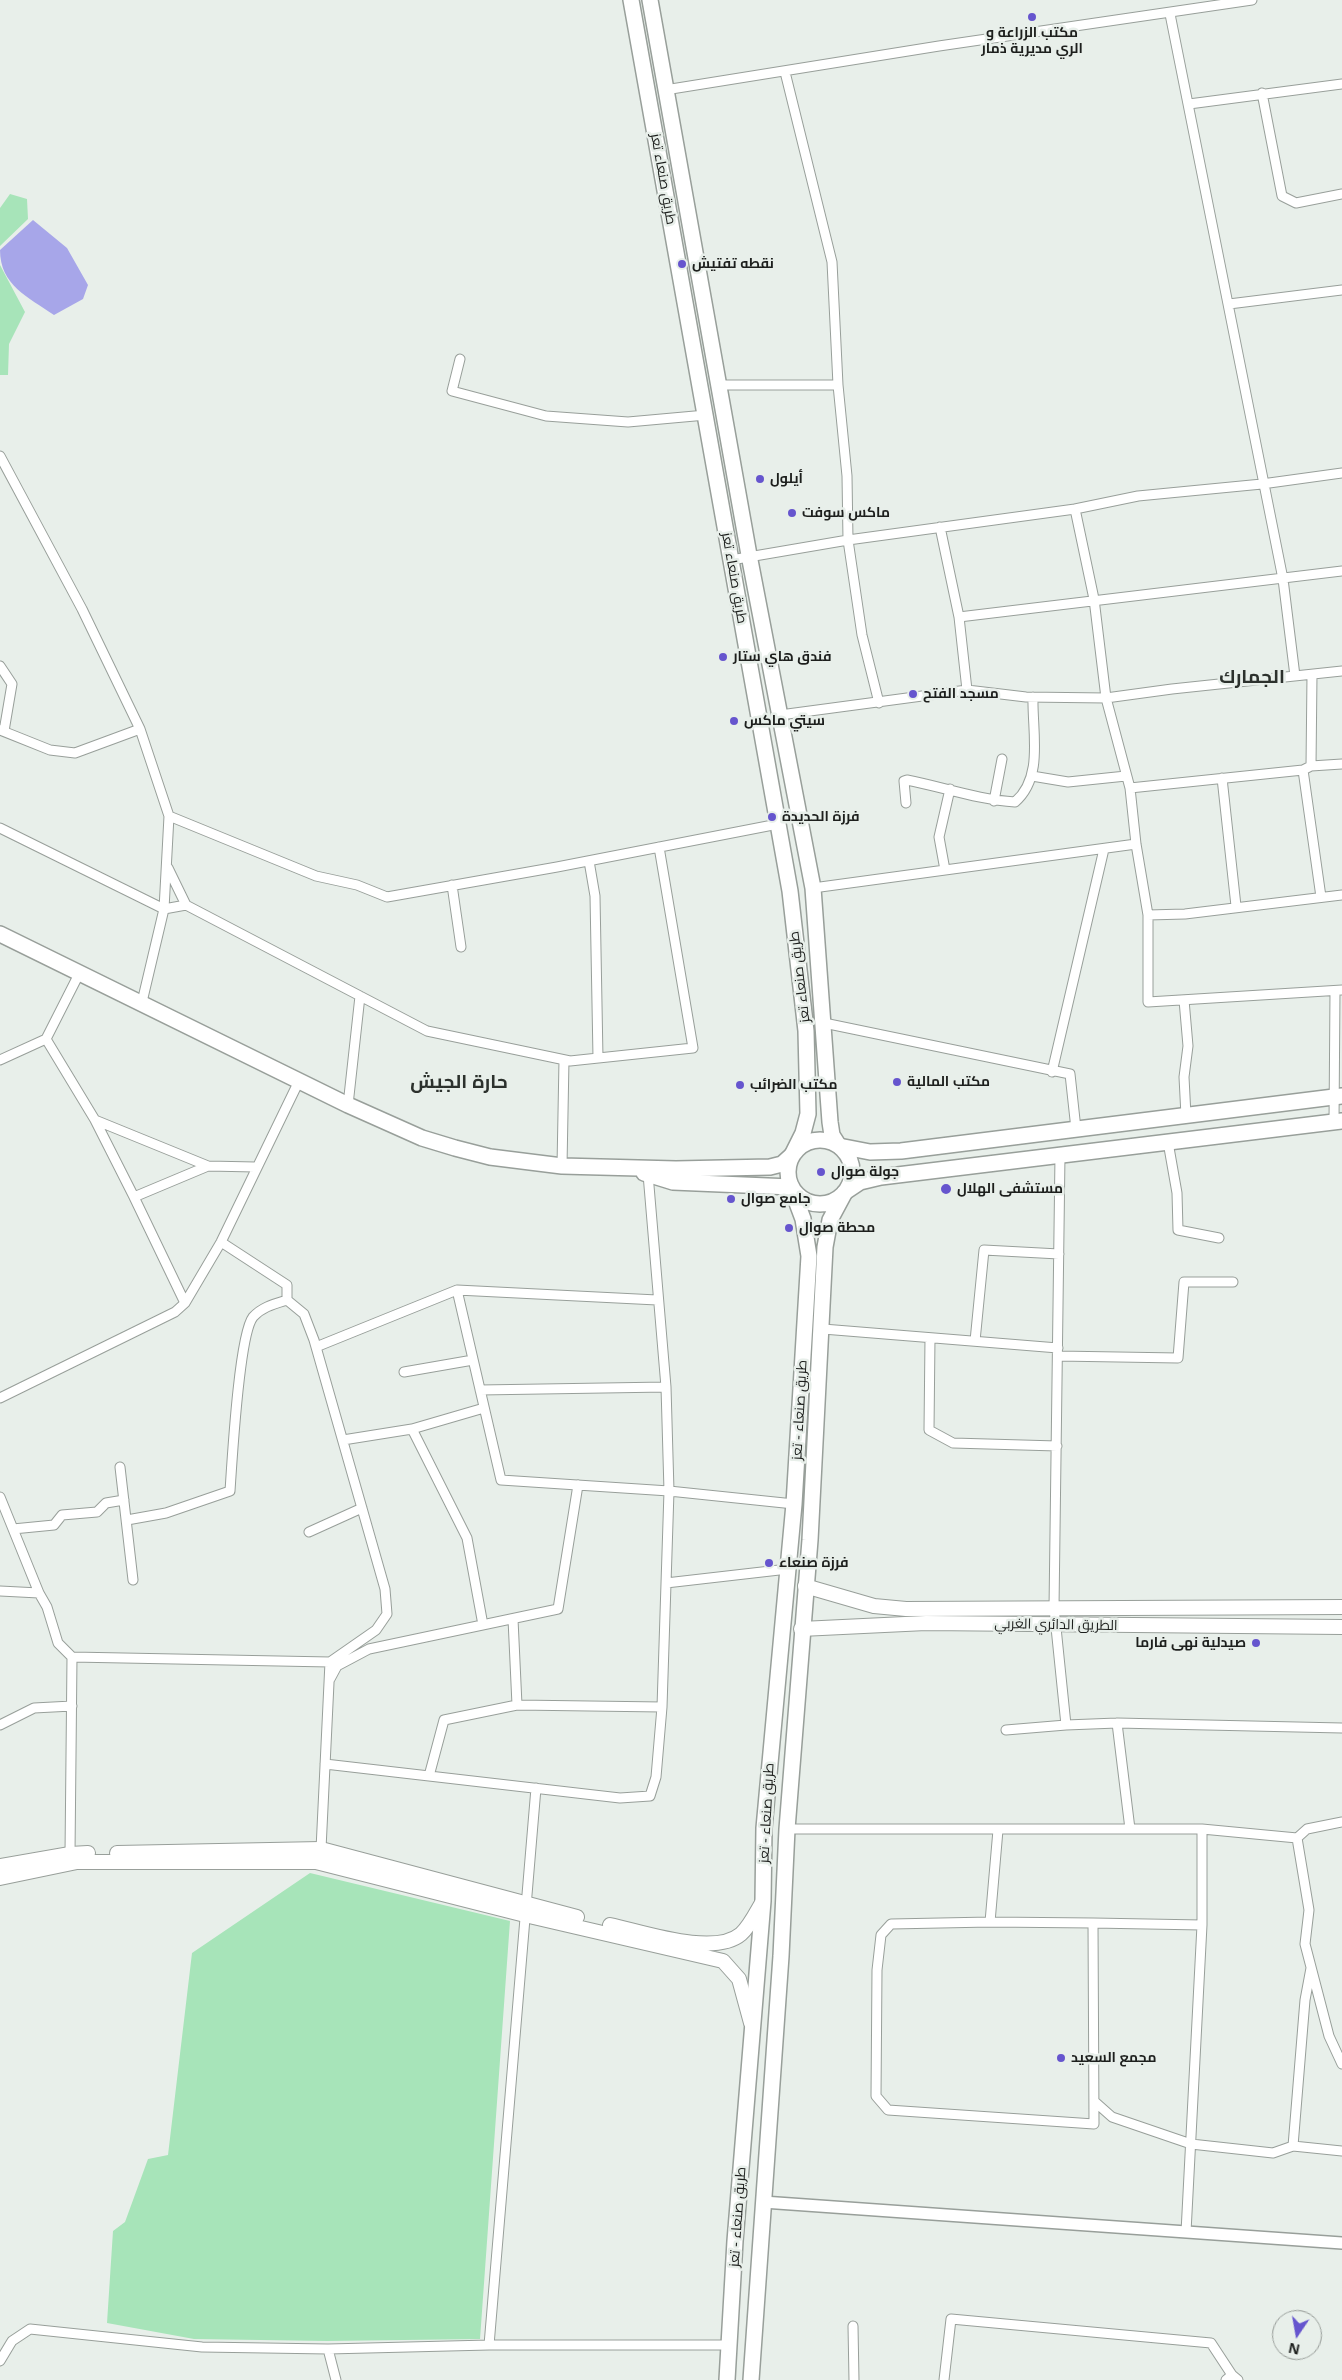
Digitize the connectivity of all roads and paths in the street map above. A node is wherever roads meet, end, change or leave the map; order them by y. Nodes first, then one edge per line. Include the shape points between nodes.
1 (631, 0) edge
2 (650, 0) edge
3 (1252, 0) edge
4 (1170, 14) junction
5 (785, 72) junction
6 (1342, 84) edge
7 (665, 90) junction
8 (1262, 93) junction
9 (1189, 104) junction
10 (1342, 194) edge
11 (1342, 290) edge
12 (1229, 304) junction
13 (460, 359) dead end
14 (719, 385) junction
15 (838, 385) junction
16 (706, 415) junction
17 (0, 456) edge
18 (1342, 473) edge
19 (1262, 484) junction
20 (1075, 509) junction
21 (940, 527) junction
22 (848, 540) junction
23 (749, 555) junction
24 (731, 560) junction
25 (1342, 570) edge
26 (1283, 579) junction
27 (1094, 599) junction
28 (959, 617) junction
29 (0, 666) edge
30 (1342, 671) edge
31 (1312, 675) junction
32 (1295, 676) junction
33 (966, 690) junction
34 (1033, 697) junction
35 (1106, 698) junction
36 (879, 703) junction
37 (780, 715) junction
38 (140, 728) junction
39 (2, 731) edge
40 (1002, 759) dead end
41 (1342, 764) edge
42 (1307, 768) junction
43 (1032, 776) junction
44 (1126, 776) junction
45 (1222, 778) junction
46 (950, 788) junction
47 (1130, 788) junction
48 (994, 801) junction
49 (906, 803) dead end
50 (169, 816) junction
51 (778, 824) junction
52 (0, 828) edge
53 (1136, 844) junction
54 (658, 847) junction
55 (1104, 849) junction
56 (589, 861) junction
57 (168, 868) junction
58 (945, 870) junction
59 (452, 885) junction
60 (813, 888) junction
61 (1342, 895) edge
62 (1321, 897) junction
63 (186, 905) junction
64 (1236, 906) junction
65 (164, 909) junction
66 (1148, 915) junction
67 (0, 934) edge
68 (461, 947) dead end
69 (80, 972) junction
70 (1339, 991) edge
71 (360, 996) junction
72 (1184, 1000) junction
73 (142, 1002) junction
74 (824, 1023) junction
75 (46, 1039) junction
76 (598, 1058) junction
77 (0, 1060) edge
78 (564, 1060) junction
79 (1052, 1072) junction
80 (299, 1081) junction
81 (1338, 1097) edge
82 (348, 1105) junction
83 (1186, 1116) junction
84 (96, 1120) junction
85 (1338, 1122) edge
86 (1076, 1129) junction
87 (1168, 1142) junction
88 (839, 1146) junction
89 (792, 1155) junction
90 (1060, 1155) junction
91 (208, 1166) junction
92 (562, 1166) junction
93 (255, 1167) junction
94 (626, 1167) junction
95 (648, 1174) junction
96 (791, 1187) junction
97 (845, 1192) junction
98 (134, 1197) junction
99 (1218, 1238) dead end
100 (221, 1242) junction
101 (1059, 1254) junction
102 (1233, 1282) dead end
103 (457, 1290) junction
104 (286, 1300) junction
105 (658, 1300) junction
106 (185, 1303) junction
107 (823, 1329) junction
108 (930, 1338) junction
109 (975, 1341) junction
110 (316, 1348) junction
111 (1058, 1352) junction
112 (473, 1360) junction
113 (404, 1372) dead end
114 (666, 1387) junction
115 (480, 1390) junction
116 (0, 1398) edge
117 (484, 1408) junction
118 (412, 1429) junction
119 (342, 1440) junction
120 (1057, 1446) junction
121 (120, 1467) dead end
122 (578, 1485) junction
123 (669, 1491) junction
124 (0, 1497) edge
125 (124, 1500) junction
126 (794, 1504) junction
127 (362, 1508) junction
128 (126, 1520) junction
129 (13, 1529) junction
130 (309, 1532) dead end
131 (792, 1538) junction
132 (810, 1540) junction
133 (788, 1569) junction
134 (133, 1580) dead end
135 (666, 1583) junction
136 (805, 1586) junction
137 (0, 1591) edge
138 (39, 1594) junction
139 (1342, 1607) edge
140 (1054, 1608) junction
141 (513, 1619) junction
142 (483, 1625) junction
143 (1054, 1625) junction
144 (1342, 1627) edge
145 (801, 1629) junction
146 (72, 1657) junction
147 (330, 1662) junction
148 (329, 1683) junction
149 (516, 1705) junction
150 (72, 1706) junction
151 (662, 1706) junction
152 (1117, 1723) junction
153 (0, 1725) edge
154 (1066, 1725) junction
155 (1342, 1728) edge
156 (1006, 1730) dead end
157 (325, 1764) junction
158 (429, 1776) junction
159 (536, 1788) junction
160 (1342, 1822) edge
161 (787, 1829) junction
162 (1130, 1829) junction
163 (1202, 1829) junction
164 (998, 1830) junction
165 (1297, 1838) junction
166 (321, 1850) junction
167 (70, 1854) junction
168 (0, 1866) edge
169 (0, 1878) edge
170 (763, 1901) junction
171 (525, 1910) junction
172 (990, 1922) junction
173 (1094, 1923) junction
174 (1202, 1925) junction
175 (1311, 1968) junction
176 (753, 2030) junction
177 (1342, 2064) edge
178 (1094, 2101) junction
179 (1191, 2144) junction
180 (1293, 2146) junction
181 (1342, 2151) edge
182 (763, 2202) junction
183 (1186, 2232) junction
184 (1342, 2243) edge
185 (852, 2326) dead end
186 (489, 2345) junction
187 (730, 2345) junction
188 (328, 2349) junction
189 (0, 2361) edge
190 (1232, 2378) edge
191 (336, 2380) edge
192 (727, 2380) edge
193 (751, 2380) edge
194 (854, 2380) edge
195 (944, 2380) edge

1 - 16 main road, طريق صنعاء تعز
2 - 7 main road, طريق صنعاء تعز
3 - 4 street
4 - 5 street via 940,46
4 - 9 street
5 - 7 street
5 - 15 street via 832,262
6 - 8 street
7 - 14 main road, طريق صنعاء تعز
8 - 9 street
8 - 10 street via 1282,196 1296,203
9 - 12 street
11 - 12 street
12 - 19 street
13 - 16 street via 452,391 546,416 628,422
14 - 15 street
14 - 23 main road, طريق صنعاء تعز
15 - 22 street via 847,476
16 - 24 main road, طريق صنعاء تعز
17 - 38 street via 82,609
18 - 19 street
19 - 20 street via 1138,496
19 - 26 street
20 - 21 street
20 - 27 street
21 - 22 street
21 - 28 street
22 - 23 street
22 - 36 street via 862,635
23 - 24 street
23 - 37 main road, طريق صنعاء تعز
24 - 51 main road, طريق صنعاء تعز
25 - 26 street
26 - 27 street
26 - 32 street
27 - 28 street
27 - 35 street
28 - 33 street
29 - 39 street via 12,684
30 - 31 street
31 - 32 street
31 - 42 street
32 - 35 street
33 - 34 street
33 - 36 street
34 - 35 street
34 - 43 street via 1035,746
35 - 44 street
36 - 37 street
37 - 60 main road, طريق صنعاء تعز
38 - 39 street via 75,753 50,750
38 - 50 street
40 - 48 street
41 - 42 street
42 - 45 street
42 - 62 street
43 - 44 street via 1068,782
43 - 48 street via 1026,793 1015,802
44 - 47 street
45 - 47 street
45 - 64 street
46 - 48 street
46 - 49 street via 904,781
46 - 58 street via 939,837
47 - 53 street
50 - 57 street
50 - 59 street via 316,876 357,885 387,897
51 - 54 street
51 - 89 main road, طريق صنعاء تعز via 790,891 806,1031 808,1114
52 - 65 street
53 - 55 street
53 - 66 street
54 - 56 street
54 - 76 street via 693,1048
55 - 58 street
55 - 79 street
56 - 59 street
56 - 76 street via 595,896
57 - 63 street
57 - 65 street
58 - 60 street
59 - 68 street
60 - 74 main road, طريق صنعاء تعز
61 - 62 street
62 - 64 street
63 - 65 street
63 - 71 street
64 - 66 street via 1185,914
65 - 73 street
66 - 72 street via 1148,1002
67 - 69 main road
69 - 73 main road
69 - 75 street
70 - 72 street
70 - 81 street
71 - 78 street via 427,1031
71 - 82 street
72 - 83 street via 1188,1046 1184,1077
73 - 80 main road
74 - 79 street
74 - 88 main road, طريق صنعاء تعز via 830,1122 832,1135
75 - 77 street
75 - 84 street
76 - 78 street
78 - 92 street
79 - 86 street via 1070,1074
80 - 82 main road
80 - 93 street
81 - 83 main road
81 - 85 street
82 - 92 main road via 408,1132 455,1148 506,1160
83 - 86 main road
84 - 91 street
84 - 98 street
85 - 87 main road
86 - 88 main road via 901,1151 870,1152
87 - 90 main road
87 - 99 street via 1177,1193 1178,1230
88 - 89 main road via 830,1141 808,1142
88 - 97 main road via 851,1168 850,1183
89 - 94 main road via 782,1164 770,1167
89 - 96 main road via 788,1165
90 - 97 main road via 882,1177 860,1182
90 - 101 street
91 - 93 street
91 - 98 street
92 - 94 main road
93 - 100 street
94 - 95 main road
95 - 96 main road via 673,1182
95 - 105 street
96 - 97 main road via 802,1198 817,1204 827,1203
96 - 126 main road, طريق صنعاء - تعز via 809,1247
97 - 107 main road, طريق صنعاء - تعز via 830,1220 825,1247
98 - 106 street
100 - 104 street via 287,1286
100 - 106 street
101 - 109 street via 984,1250
101 - 111 street
102 - 111 street via 1184,1282 1178,1358
103 - 105 street
103 - 110 street
103 - 112 street
104 - 110 street via 304,1314
104 - 128 street via 262,1309 252,1318 248,1330 230,1492 166,1513
105 - 114 street
106 - 116 street via 175,1312
107 - 108 street
107 - 132 main road, طريق صنعاء - تعز
108 - 109 street
108 - 120 street via 929,1430 952,1443
109 - 111 street
110 - 119 street
111 - 120 street
112 - 113 street
112 - 115 street
114 - 115 street
114 - 123 street
115 - 117 street
117 - 118 street
117 - 122 street via 501,1480
118 - 119 street
118 - 142 street via 467,1538
119 - 127 street
120 - 140 street
121 - 125 street
122 - 123 street
122 - 141 street via 558,1609
123 - 126 street
123 - 135 street
124 - 129 street
125 - 128 street
125 - 129 street via 106,1503 97,1512 62,1515 54,1525
126 - 131 main road, طريق صنعاء - تعز
127 - 130 street
127 - 147 street via 385,1589 387,1614 376,1630
128 - 134 street
129 - 138 street
131 - 132 main road
131 - 133 main road, طريق صنعاء - تعز
132 - 136 main road, طريق صنعاء - تعز
133 - 135 street
133 - 170 main road, طريق صنعاء - تعز via 764,1828
135 - 151 street
136 - 140 main road, الطريق الدائري الغربي via 874,1606 906,1609
136 - 145 main road, طريق صنعاء - تعز
137 - 138 street
138 - 146 street via 48,1607 58,1643
139 - 140 main road, الطريق الدائري الغربي
140 - 143 street
141 - 142 street
141 - 149 street
142 - 148 street via 369,1649 337,1666
143 - 144 main road, الطريق الدائري الغربي
143 - 145 main road, الطريق الدائري الغربي via 926,1623
143 - 154 street
145 - 161 main road, طريق صنعاء - تعز
146 - 147 street
146 - 150 street
147 - 148 street
148 - 157 street
149 - 151 street
149 - 158 street via 444,1720
150 - 153 street via 34,1708
150 - 167 street
151 - 159 street via 656,1777 650,1796 620,1798
152 - 154 street
152 - 155 street
152 - 162 street
154 - 156 street
157 - 158 street
157 - 166 street
158 - 159 street
159 - 171 street
160 - 165 street via 1307,1829
161 - 164 street
161 - 182 main road, طريق صنعاء - تعز
162 - 163 street
162 - 164 street
163 - 165 street
163 - 174 street
164 - 172 street
165 - 175 street via 1309,1910 1305,1944
166 - 167 main road
166 - 171 main road
167 - 168 main road
169 - 171 main road via 77,1862 316,1862
170 - 171 main road via 742,1934 721,1944 702,1945
170 - 176 main road, طريق صنعاء - تعز
171 - 176 main road via 723,1961 739,1979
171 - 186 street
172 - 173 street
172 - 178 street via 891,1924 882,1936 877,1970 876,2096 888,2110 1094,2124
173 - 174 street
173 - 178 street
174 - 179 street
175 - 177 street via 1329,2036
175 - 180 street
176 - 187 main road, طريق صنعاء - تعز via 735,2241
178 - 179 street via 1112,2117
179 - 180 street via 1273,2153
179 - 183 street
180 - 181 street
182 - 183 street
182 - 193 main road, طريق صنعاء - تعز
183 - 184 street
185 - 194 street
186 - 187 street
186 - 188 street
187 - 192 main road, طريق صنعاء - تعز
188 - 189 street via 202,2347 30,2329 12,2341
188 - 191 street
190 - 195 street via 1211,2342 951,2319

